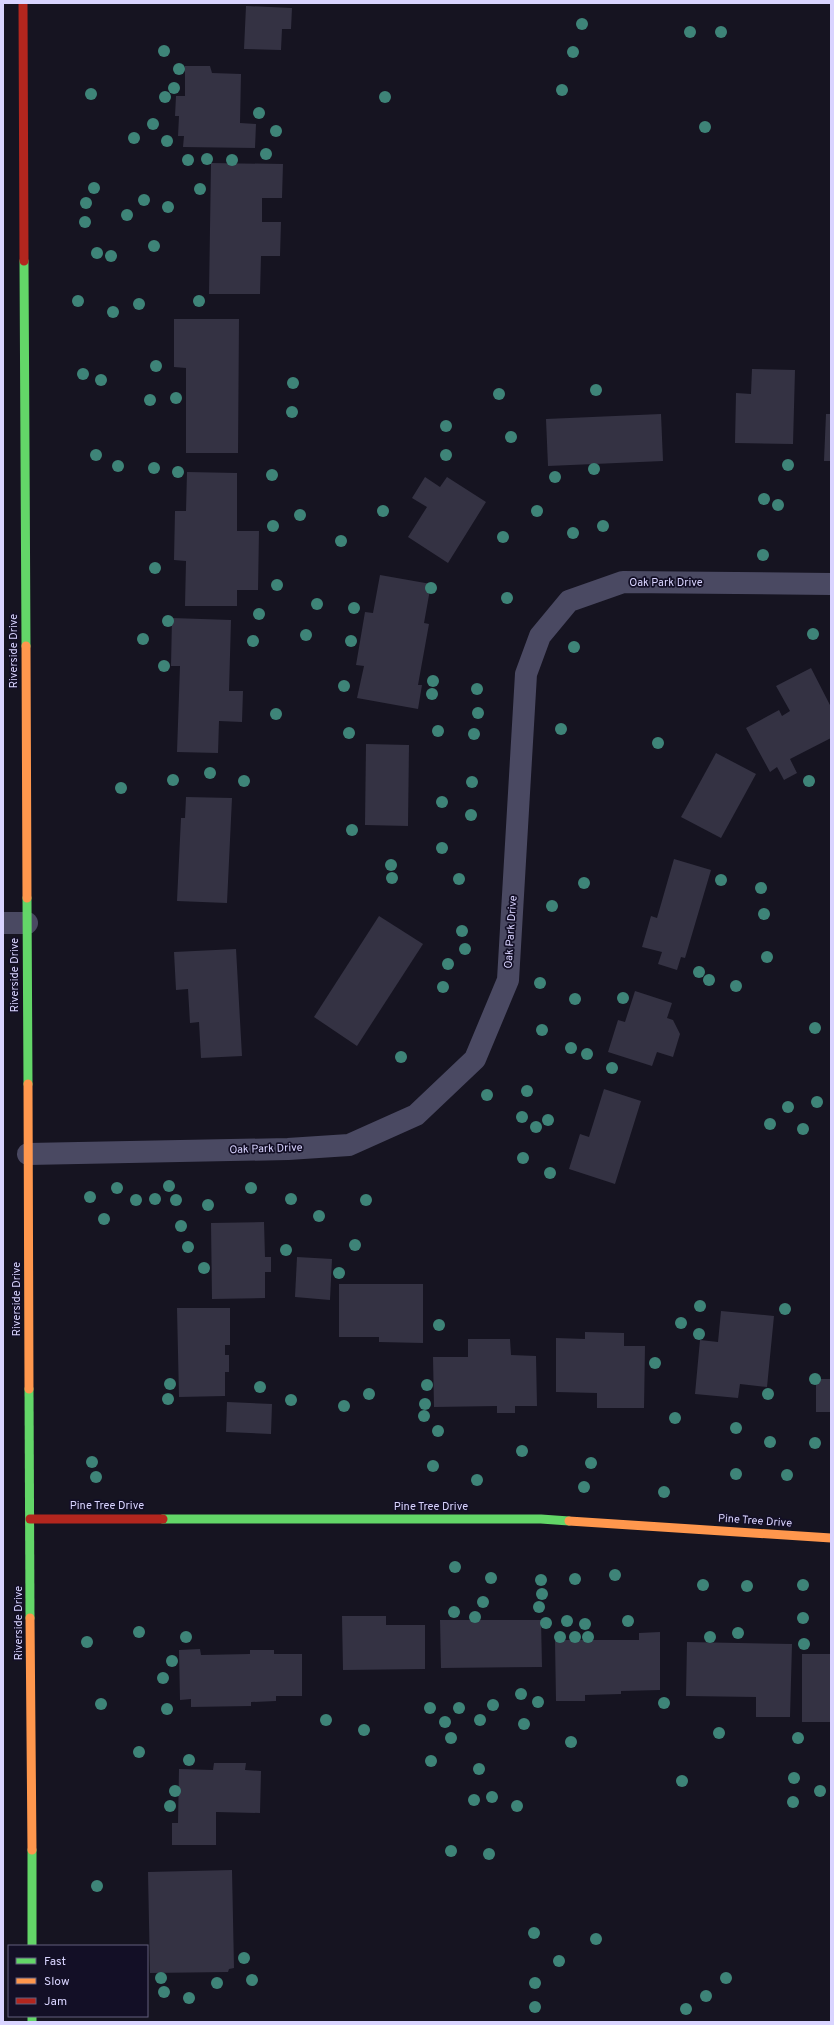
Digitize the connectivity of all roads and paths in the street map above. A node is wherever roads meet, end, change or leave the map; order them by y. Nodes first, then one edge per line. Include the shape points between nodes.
1 (23, 3) edge
2 (831, 584) edge
3 (3, 923) edge
4 (27, 923) junction
5 (28, 1154) junction
6 (30, 1519) junction
7 (831, 1538) edge
8 (32, 1945) edge

1 - 4 main road, Riverside Drive
2 - 5 street, Oak Park Drive via 623,582 569,601 540,636 526,674 508,980 475,1059 416,1115 349,1145 288,1149
3 - 4 street
4 - 5 main road, Riverside Drive
5 - 6 main road, Riverside Drive
6 - 7 main road, Pine Tree Drive via 541,1519
6 - 8 main road, Riverside Drive

